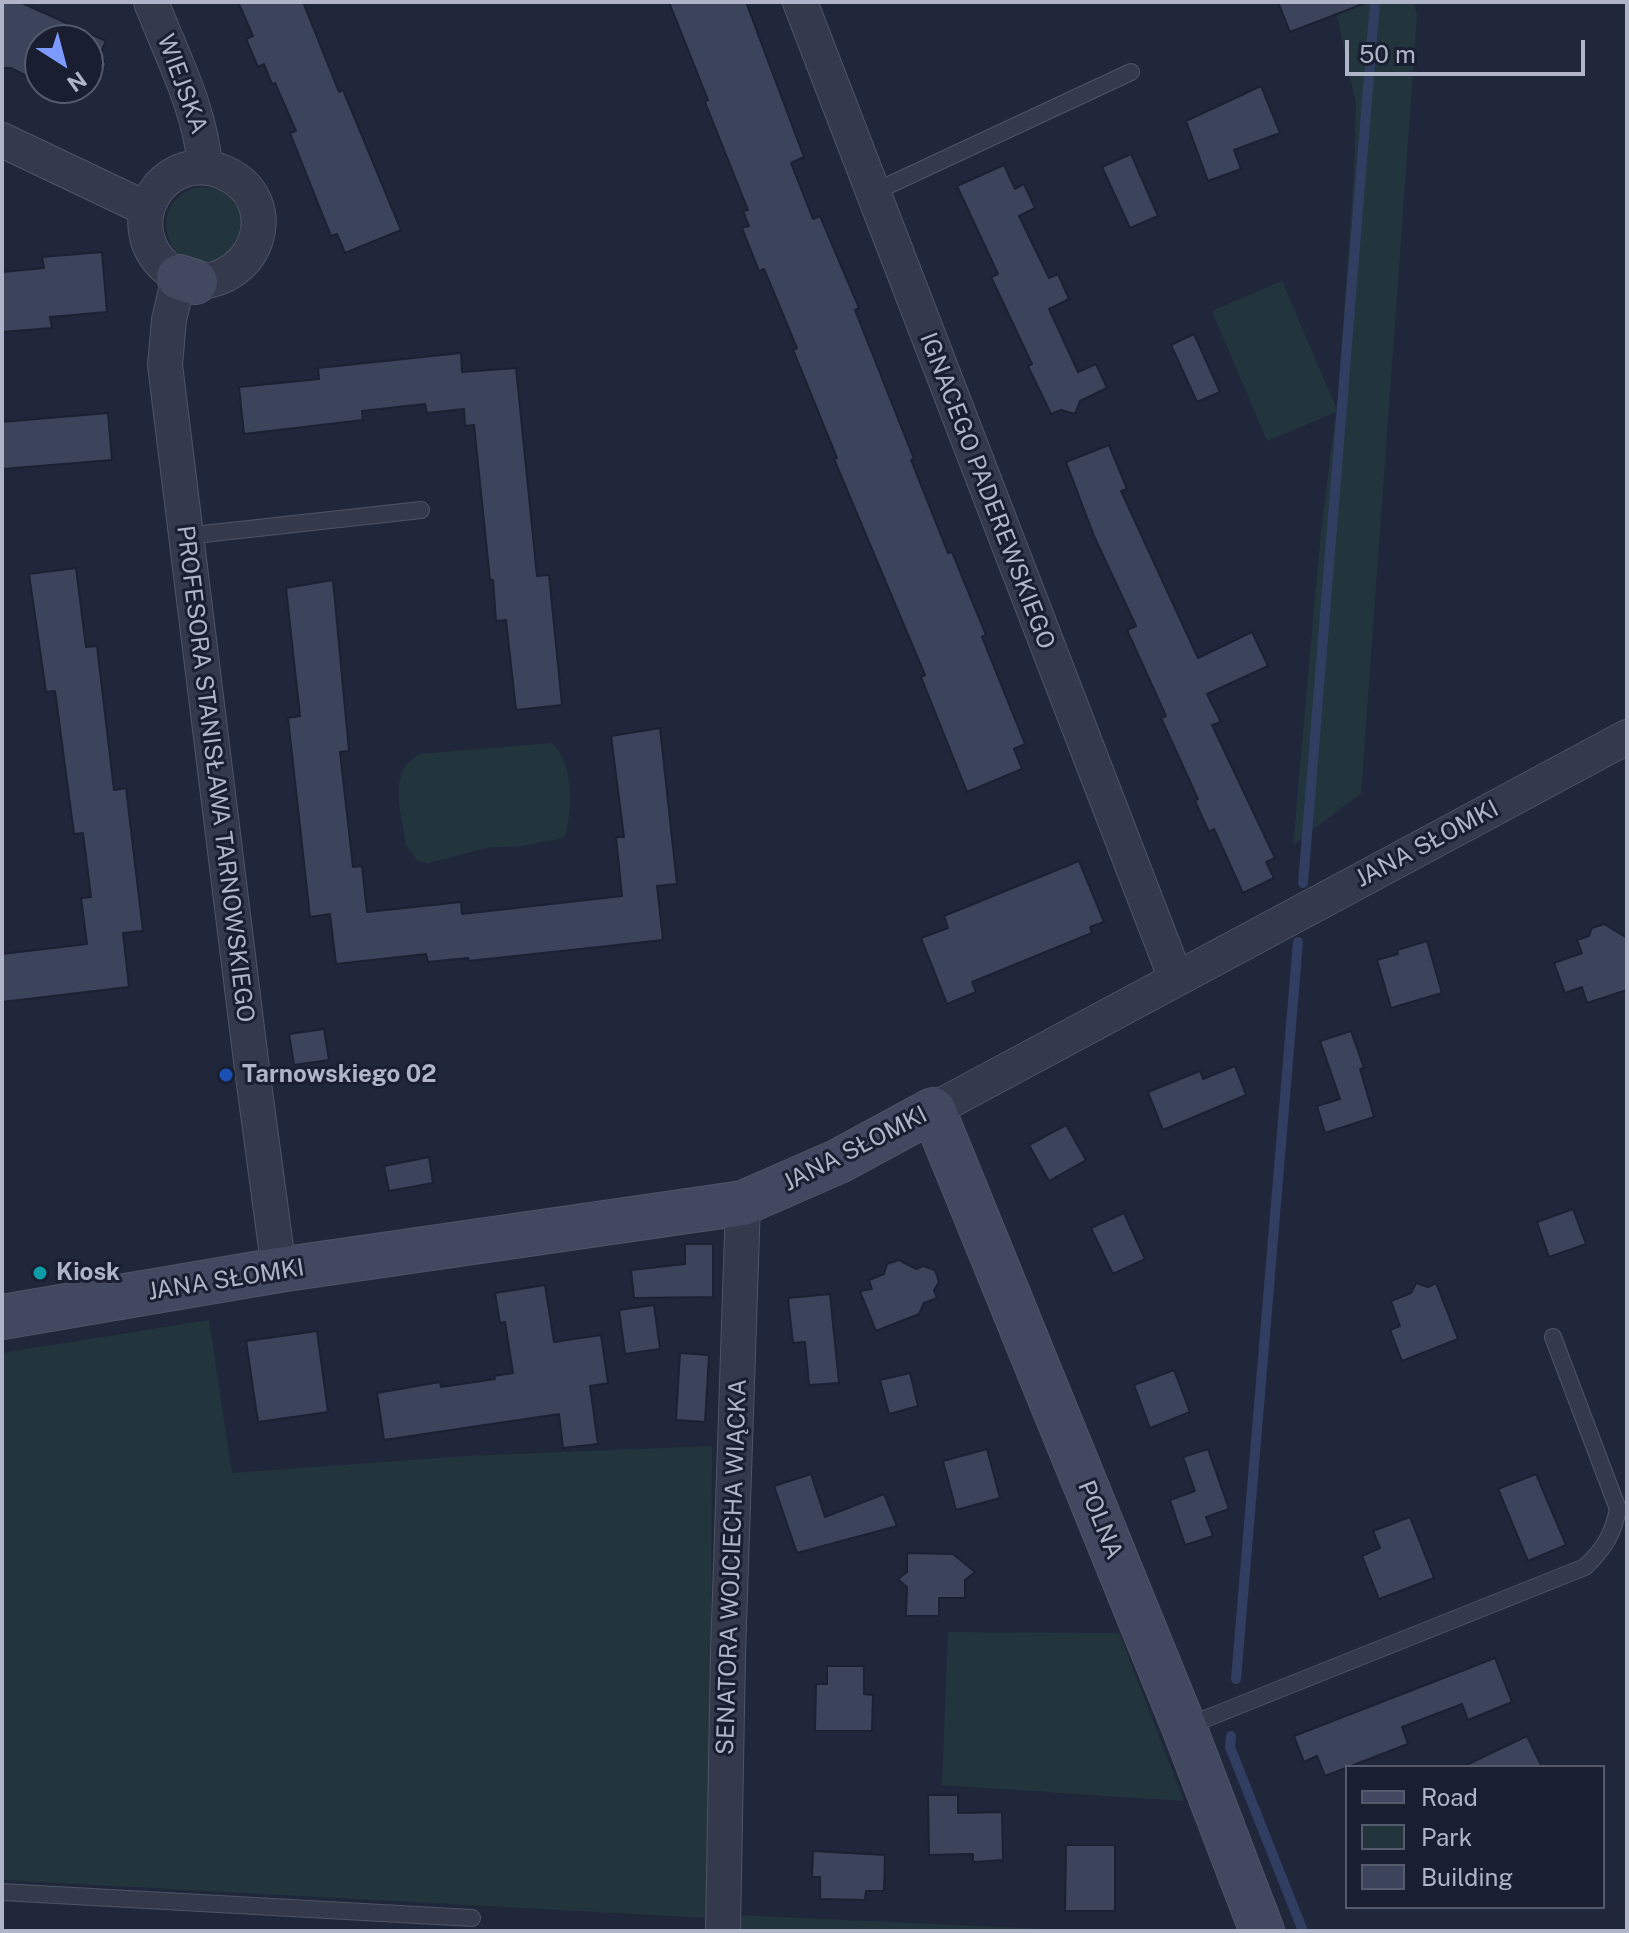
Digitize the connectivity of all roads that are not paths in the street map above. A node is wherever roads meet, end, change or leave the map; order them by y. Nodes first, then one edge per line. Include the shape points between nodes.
1 (151, 2) edge
2 (800, 2) edge
3 (1131, 72) dead end
4 (2, 140) edge
5 (205, 168) junction
6 (872, 193) junction
7 (147, 209) junction
8 (187, 279) junction
9 (421, 510) dead end
10 (185, 536) junction
11 (1627, 737) edge
12 (1176, 979) junction
13 (933, 1110) junction
14 (743, 1203) junction
15 (279, 1270) junction
16 (2, 1317) edge
17 (1553, 1337) dead end
18 (1184, 1727) junction
19 (2, 1892) edge
20 (472, 1918) dead end
21 (723, 1931) edge
22 (1262, 1931) edge

1 - 5 street, WIEJSKA via 192,106
2 - 6 street, IGNACEGO PADEREWSKIEGO
3 - 6 lane
4 - 7 street
5 - 7 street via 169,178
5 - 8 street via 224,172 252,198 258,235 251,253 227,276
6 - 12 street, IGNACEGO PADEREWSKIEGO
7 - 8 street via 144,225 154,257
8 - 10 street, PROFESORA STANISŁAWA TARNOWSKIEGO via 169,320 165,365
9 - 10 lane
10 - 15 street, PROFESORA STANISŁAWA TARNOWSKIEGO
11 - 12 street, JANA SŁOMKI
12 - 13 street, JANA SŁOMKI
13 - 14 street, JANA SŁOMKI via 839,1161
13 - 18 street, POLNA
14 - 15 street, JANA SŁOMKI
14 - 21 street, SENATORA WOJCIECHA WIĄCKA
15 - 16 street, JANA SŁOMKI
17 - 18 lane via 1618,1509 1614,1532 1600,1552 1585,1567
18 - 22 street, POLNA
19 - 20 lane

